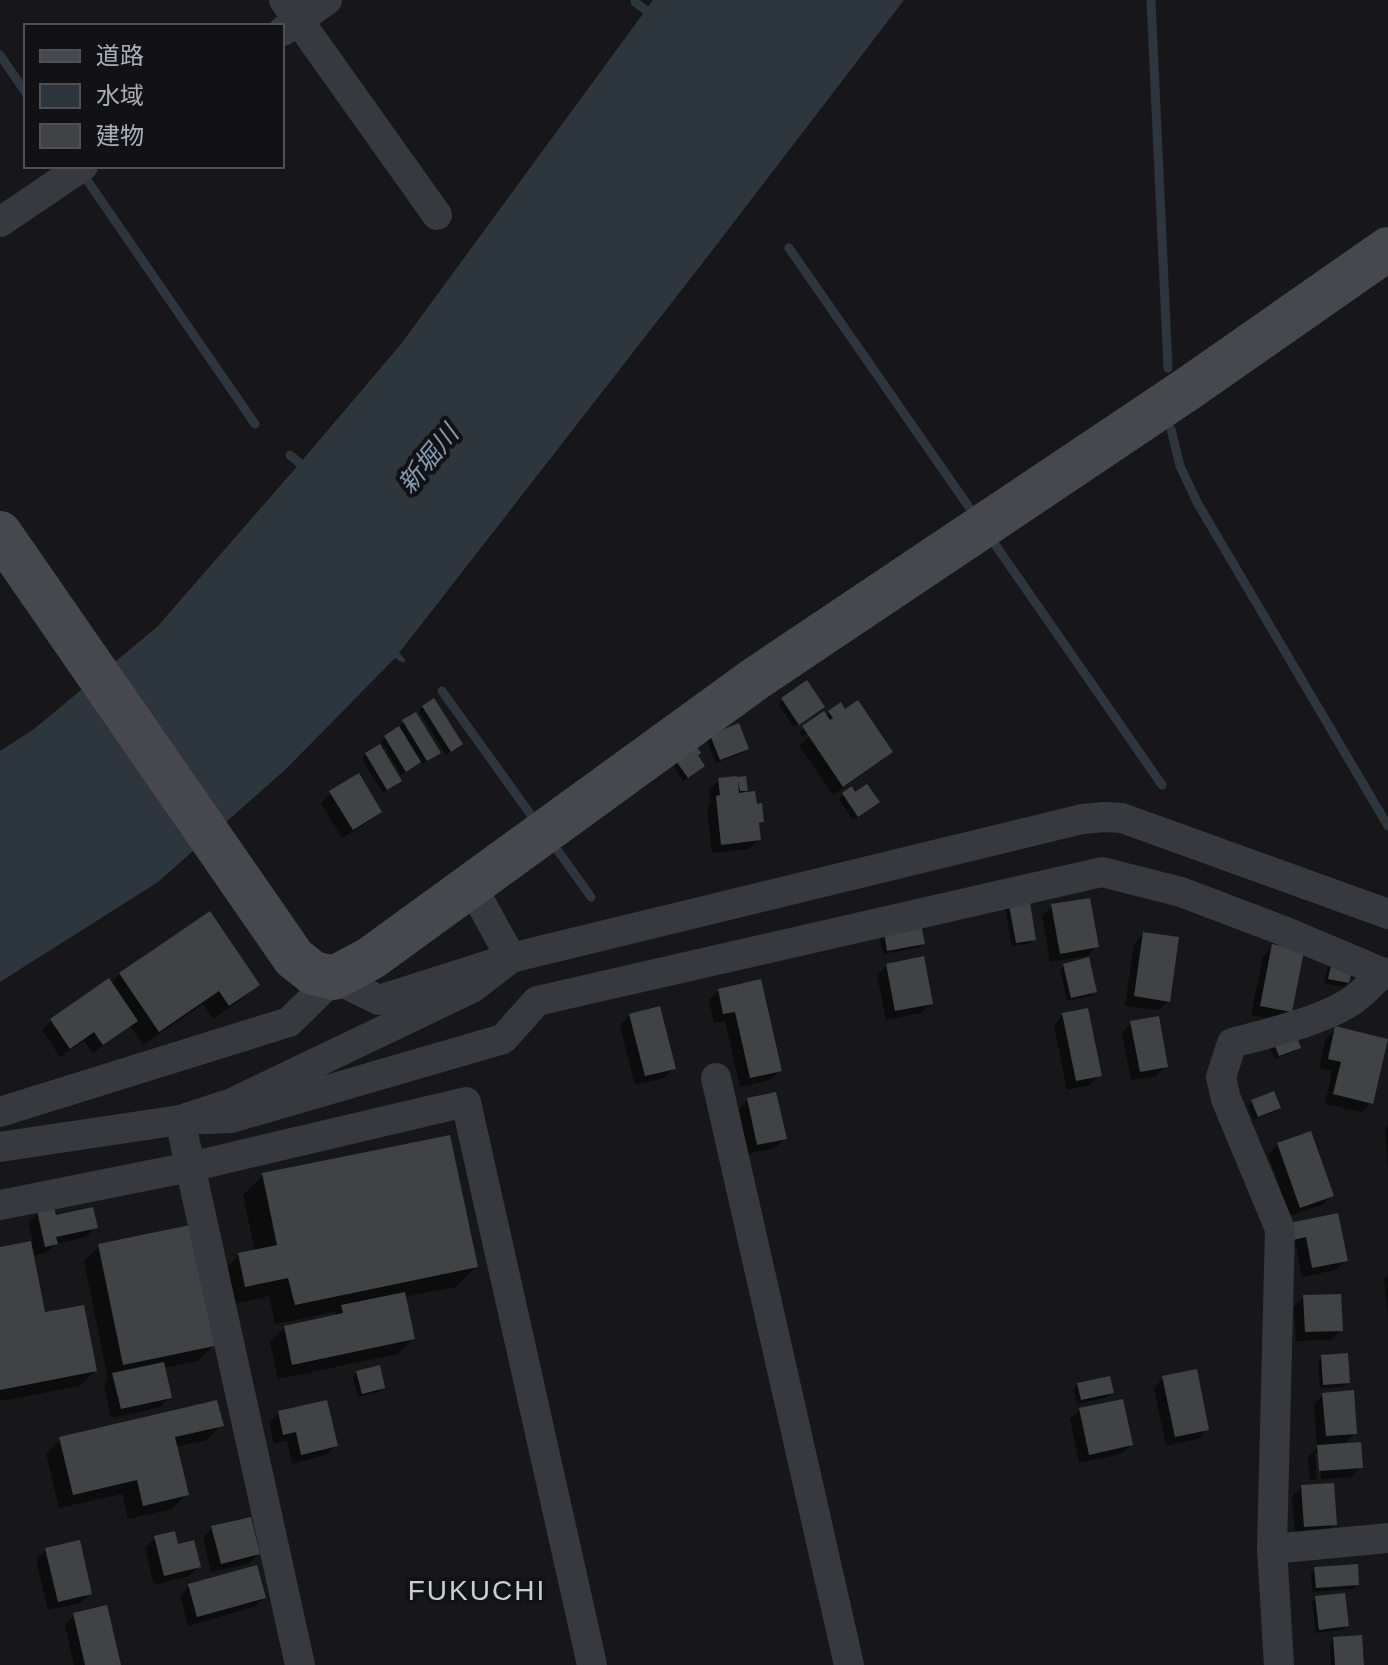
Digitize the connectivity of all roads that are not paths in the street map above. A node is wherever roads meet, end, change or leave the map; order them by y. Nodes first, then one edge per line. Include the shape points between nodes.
1 (327, 0) edge
2 (288, 17) edge
3 (80, 168) edge
4 (437, 215) dead end
5 (0, 222) edge
6 (1388, 249) edge
7 (0, 533) edge
8 (471, 885) junction
9 (1388, 914) edge
10 (511, 958) junction
11 (1385, 974) edge
12 (334, 978) junction
13 (716, 1078) dead end
14 (0, 1112) edge
15 (180, 1120) junction
16 (0, 1147) edge
17 (190, 1167) junction
18 (0, 1205) edge
19 (1388, 1538) edge
20 (1272, 1549) junction
21 (300, 1665) edge
22 (592, 1665) edge
23 (849, 1665) edge
24 (1279, 1665) edge

1 - 2 street
2 - 4 street
3 - 5 street
6 - 8 street via 755,679
7 - 12 street via 294,958 313,973
8 - 10 street
8 - 12 street via 371,958
9 - 10 street via 1122,818 1104,817
10 - 12 street via 379,1000
10 - 15 street via 472,988 232,1103
11 - 15 street via 1181,892 1102,872 537,1001 503,1039 231,1118
11 - 20 street via 1323,1015 1232,1043 1221,1077 1280,1229
12 - 14 street via 289,1022
13 - 23 street
15 - 16 street
15 - 17 street
17 - 18 street
17 - 21 street
17 - 22 street via 466,1102
19 - 20 street
20 - 24 street

